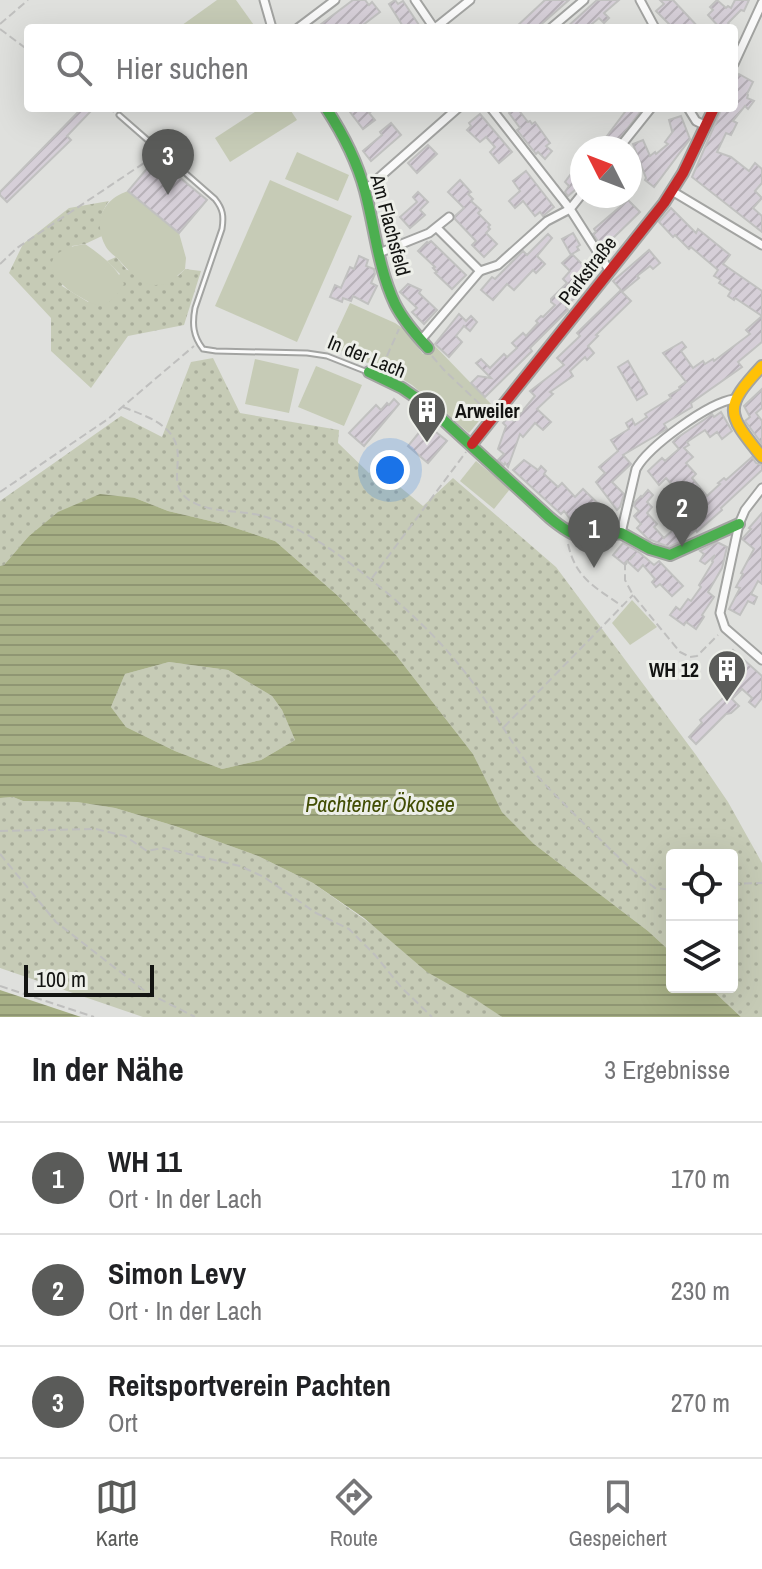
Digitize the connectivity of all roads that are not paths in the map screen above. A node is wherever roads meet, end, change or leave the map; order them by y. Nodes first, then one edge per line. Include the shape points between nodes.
1 (264, 0) edge
2 (335, 0) edge
3 (415, 0) edge
4 (470, 0) edge
5 (584, 0) edge
6 (640, 0) edge
7 (762, 3) edge
8 (759, 17) edge
9 (271, 24) edge
10 (303, 24) edge
11 (432, 24) edge
12 (440, 24) edge
13 (556, 24) edge
14 (653, 24) edge
15 (738, 56) edge
16 (328, 112) edge
17 (453, 112) edge
18 (494, 112) edge
19 (648, 112) edge
20 (690, 112) edge
21 (712, 112) edge
22 (119, 115) dead end
23 (706, 126) junction
24 (629, 136) edge
25 (365, 190) junction
26 (672, 191) junction
27 (570, 209) junction
28 (449, 217) dead end
29 (437, 228) junction
30 (762, 245) edge
31 (379, 253) junction
32 (609, 270) junction
33 (480, 271) junction
34 (424, 344) joint
35 (762, 366) edge
36 (369, 372) joint
37 (734, 399) junction
38 (472, 444) junction
39 (762, 457) edge
40 (762, 488) edge
41 (739, 524) junction
42 (621, 533) junction
43 (762, 660) edge

1 - 9 street
2 - 10 street
3 - 11 street
4 - 12 street
5 - 13 street
6 - 14 street
7 - 8 street
8 - 15 street
16 - 25 street, Am Flachsfeld
17 - 25 street
18 - 27 street
19 - 24 street
20 - 23 street
21 - 23 street, Parkstraße
22 - 36 lane, In der Lach via 222,208 222,229 193,321 203,349 307,353
23 - 26 street, Parkstraße
25 - 31 street, Am Flachsfeld
26 - 30 street
26 - 32 street, Parkstraße
27 - 32 street
27 - 33 street via 547,221 498,265
28 - 29 street
29 - 31 street
29 - 33 street
31 - 34 street, Am Flachsfeld via 395,304
32 - 38 street, Parkstraße
33 - 34 street
35 - 37 street
36 - 38 street, In der Lach via 414,395
37 - 39 street via 735,422
37 - 42 street via 713,406 641,460
38 - 42 street, In der Lach via 568,531 592,539
40 - 41 street
41 - 42 street via 670,555 642,547
41 - 43 street via 720,613 725,628

